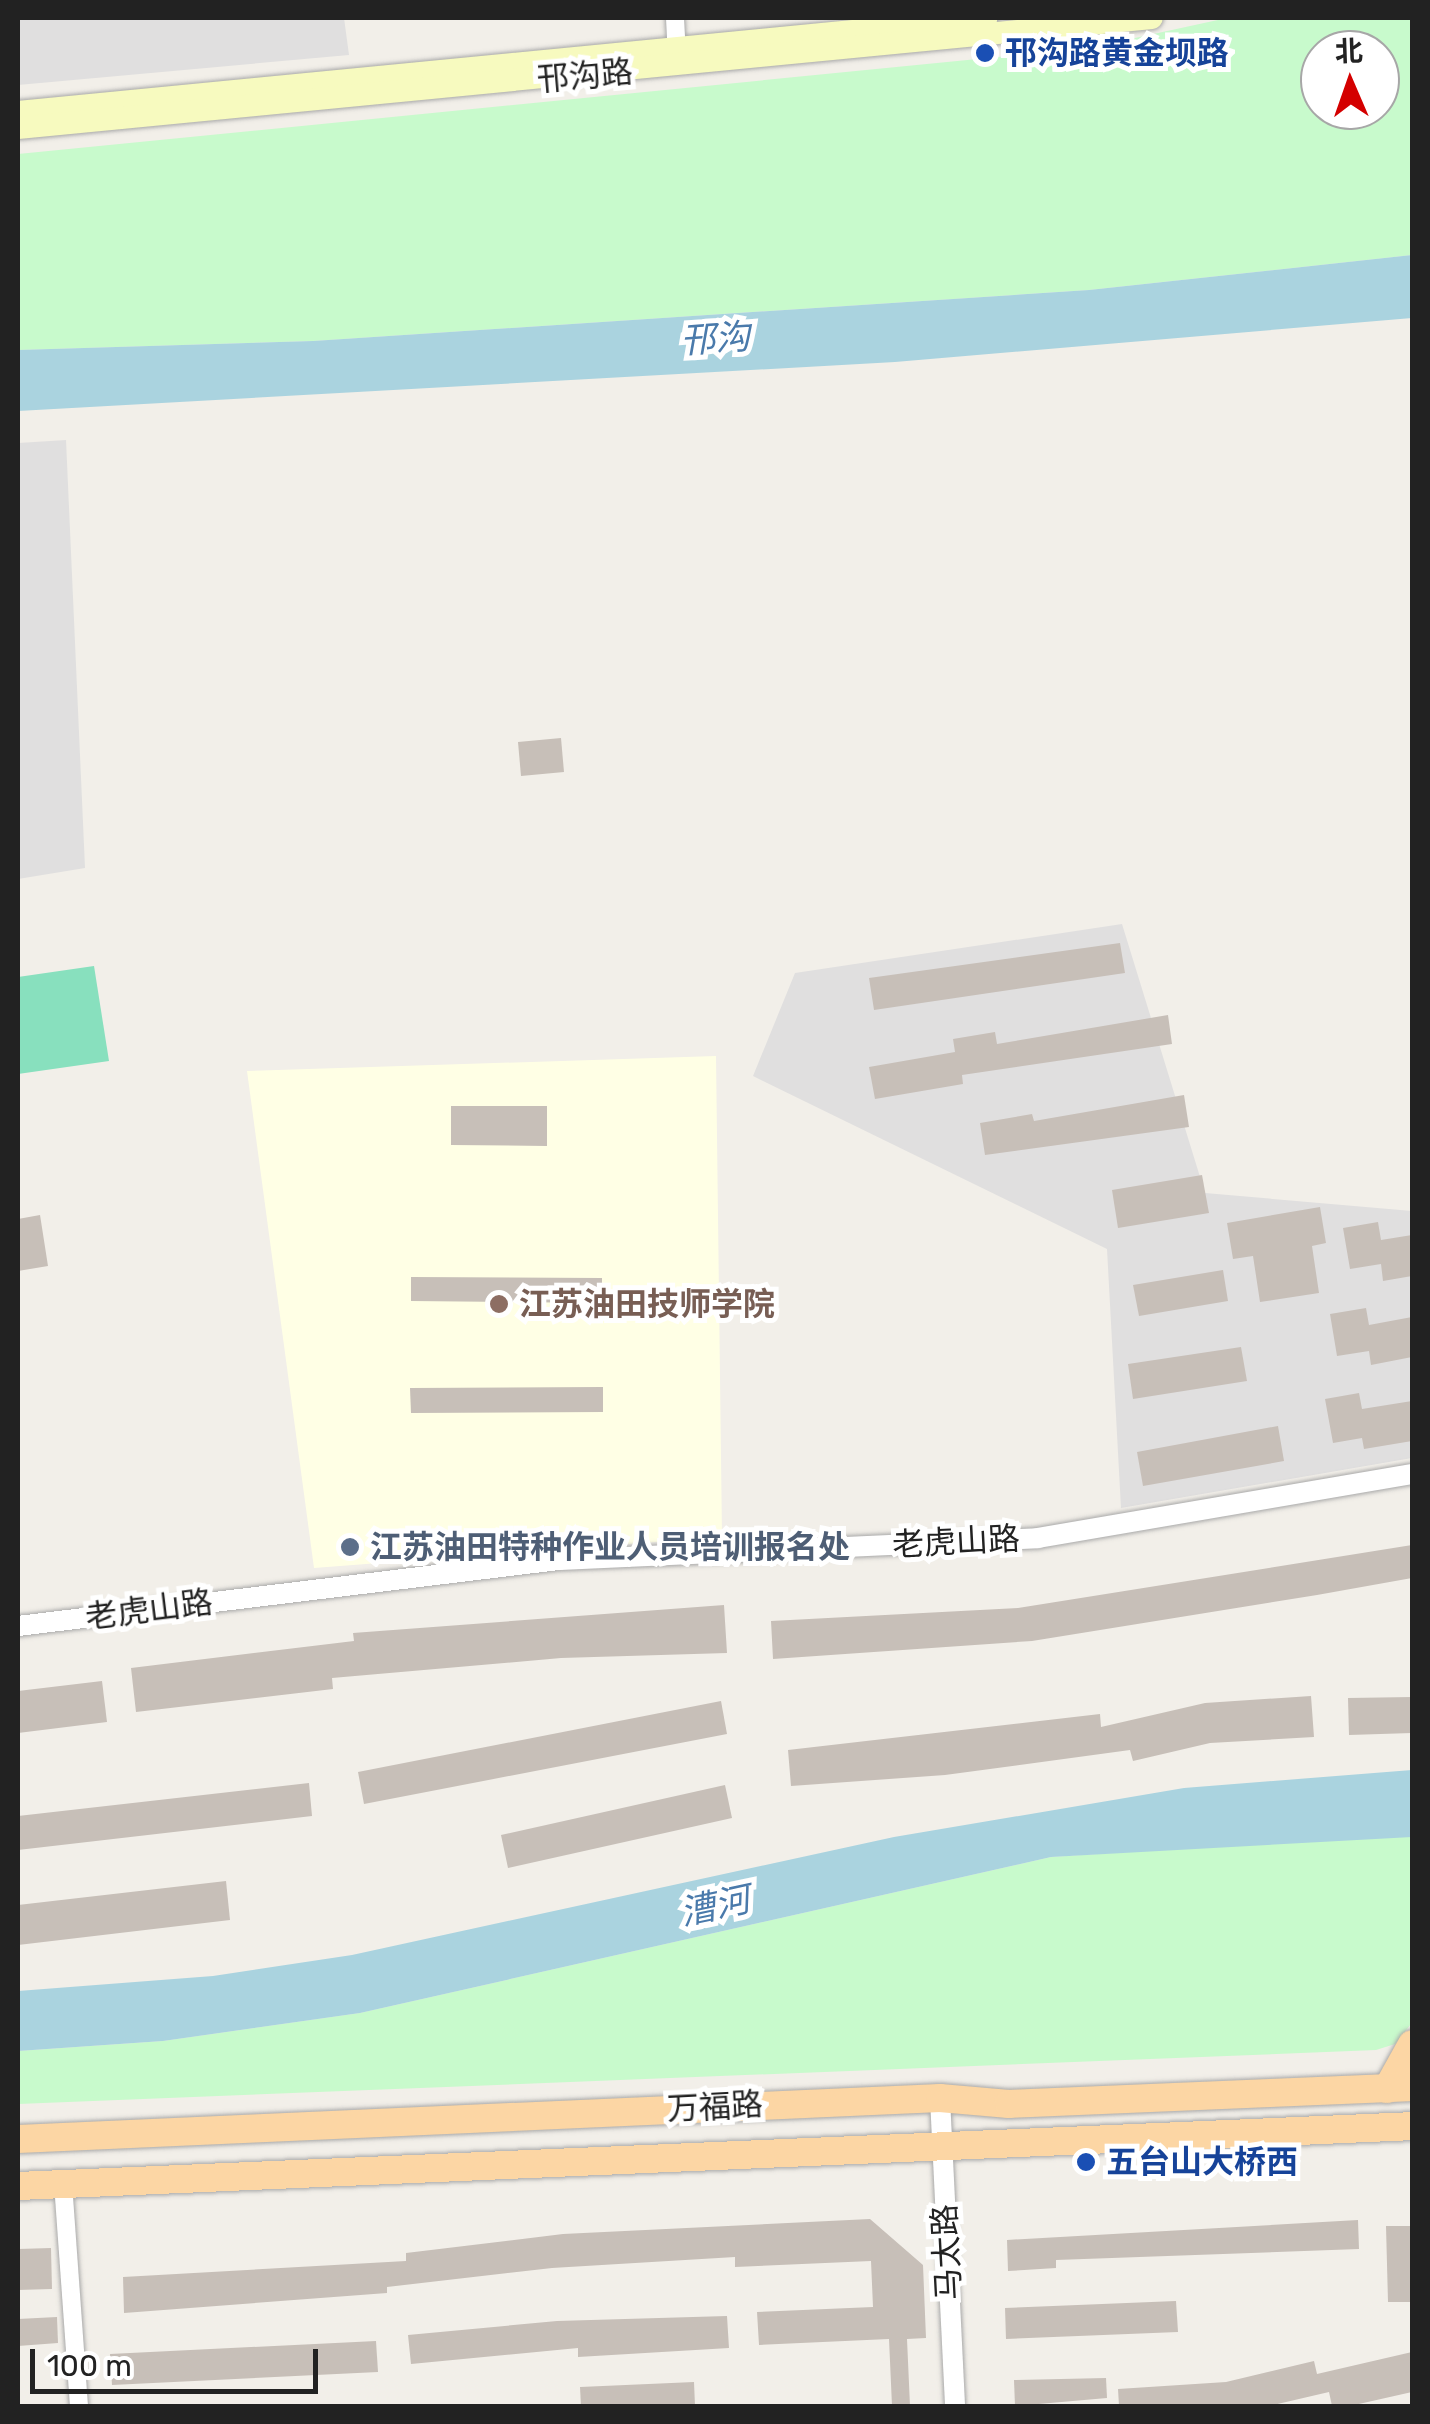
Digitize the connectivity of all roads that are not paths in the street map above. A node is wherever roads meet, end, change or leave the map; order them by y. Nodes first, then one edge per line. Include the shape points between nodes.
1 (675, 18) edge
2 (986, 18) edge
3 (1152, 18) edge
4 (676, 52) junction
5 (18, 112) edge
6 (18, 128) edge
7 (1412, 1474) edge
8 (18, 1626) edge
9 (1412, 2044) edge
10 (1400, 2088) edge
11 (940, 2098) junction
12 (1412, 2126) edge
13 (18, 2139) edge
14 (942, 2144) junction
15 (63, 2183) junction
16 (18, 2186) edge
17 (78, 2406) edge
18 (955, 2406) edge

1 - 4 street
2 - 4 main road, 邗沟路
3 - 6 main road, 邗沟路
4 - 5 main road, 邗沟路
7 - 8 street, 老虎山路 via 1038,1538 559,1560
9 - 10 main road
10 - 11 main road, 万福路 via 1009,2104
11 - 13 main road, 万福路
11 - 14 street, 马太路
12 - 14 main road, 万福路
14 - 15 main road, 万福路
14 - 18 street, 马太路
15 - 16 main road, 万福路
15 - 17 street

